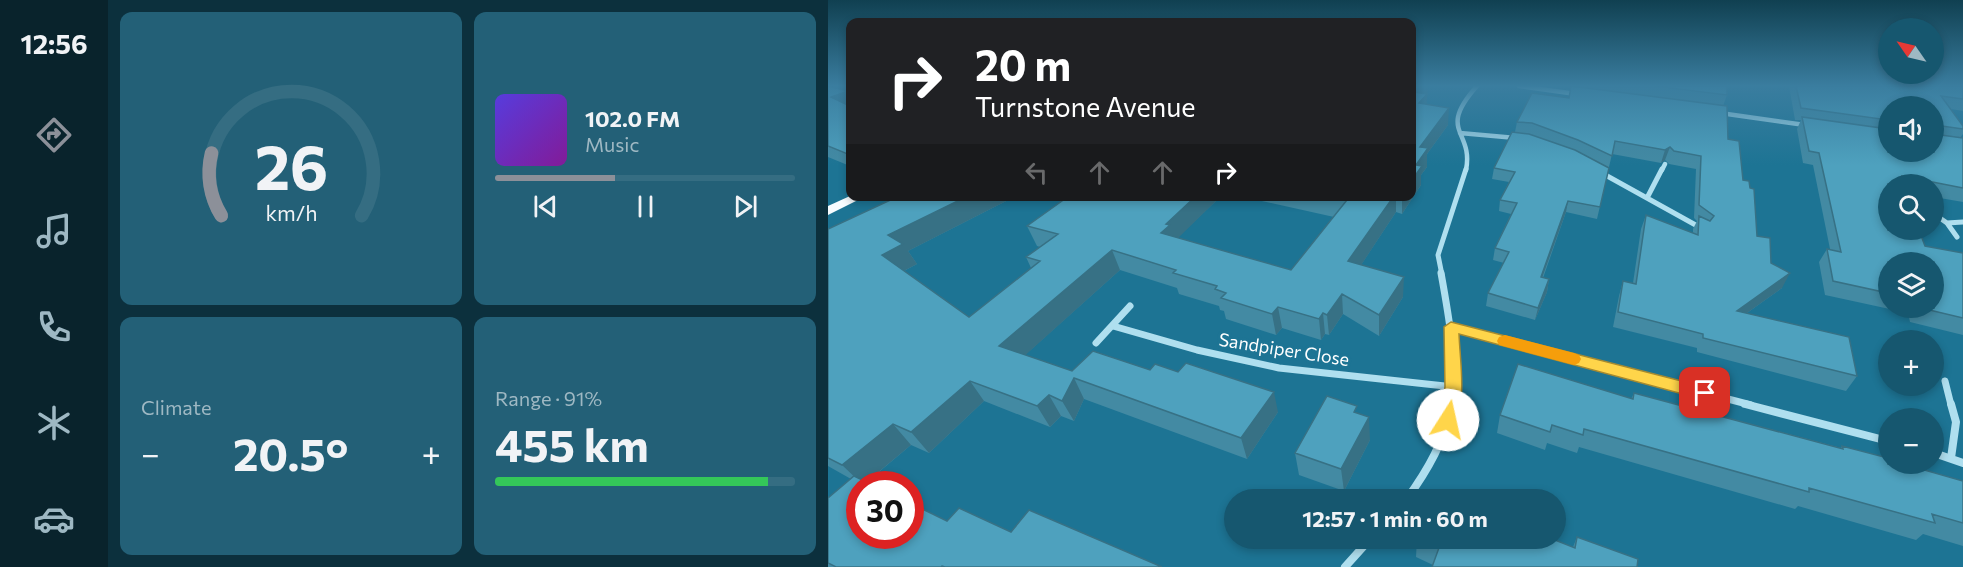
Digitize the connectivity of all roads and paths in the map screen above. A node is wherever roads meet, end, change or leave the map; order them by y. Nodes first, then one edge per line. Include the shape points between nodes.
1 (1459, 112) edge
2 (1715, 112) edge
3 (1806, 125) edge
4 (1460, 133) junction
5 (1518, 138) edge
6 (1665, 164) edge
7 (1591, 166) edge
8 (1647, 198) junction
9 (849, 201) edge
10 (828, 211) edge
11 (1944, 221) edge
12 (1963, 222) edge
13 (1947, 223) junction
14 (1704, 230) edge
15 (1957, 237) dead end
16 (1130, 306) dead end
17 (1113, 326) junction
18 (1451, 327) junction
19 (1096, 343) dead end
20 (1945, 381) dead end
21 (1454, 387) junction
22 (1878, 438) edge
23 (1944, 456) edge
24 (1952, 458) junction
25 (1963, 463) edge
26 (1414, 489) edge
27 (1361, 549) edge
28 (1345, 567) edge

1 - 4 street via 1456,120
2 - 3 street
4 - 5 street
4 - 18 street via 1468,161 1438,255
6 - 8 street
7 - 8 street
8 - 14 street
9 - 10 main road
11 - 13 street
12 - 13 street
13 - 15 street
16 - 17 street
17 - 19 street
17 - 21 street, Sandpiper Close via 1280,368
18 - 21 street
18 - 22 street
20 - 24 street via 1956,423
21 - 26 street via 1444,434 1429,468
23 - 24 street
24 - 25 street
27 - 28 street

